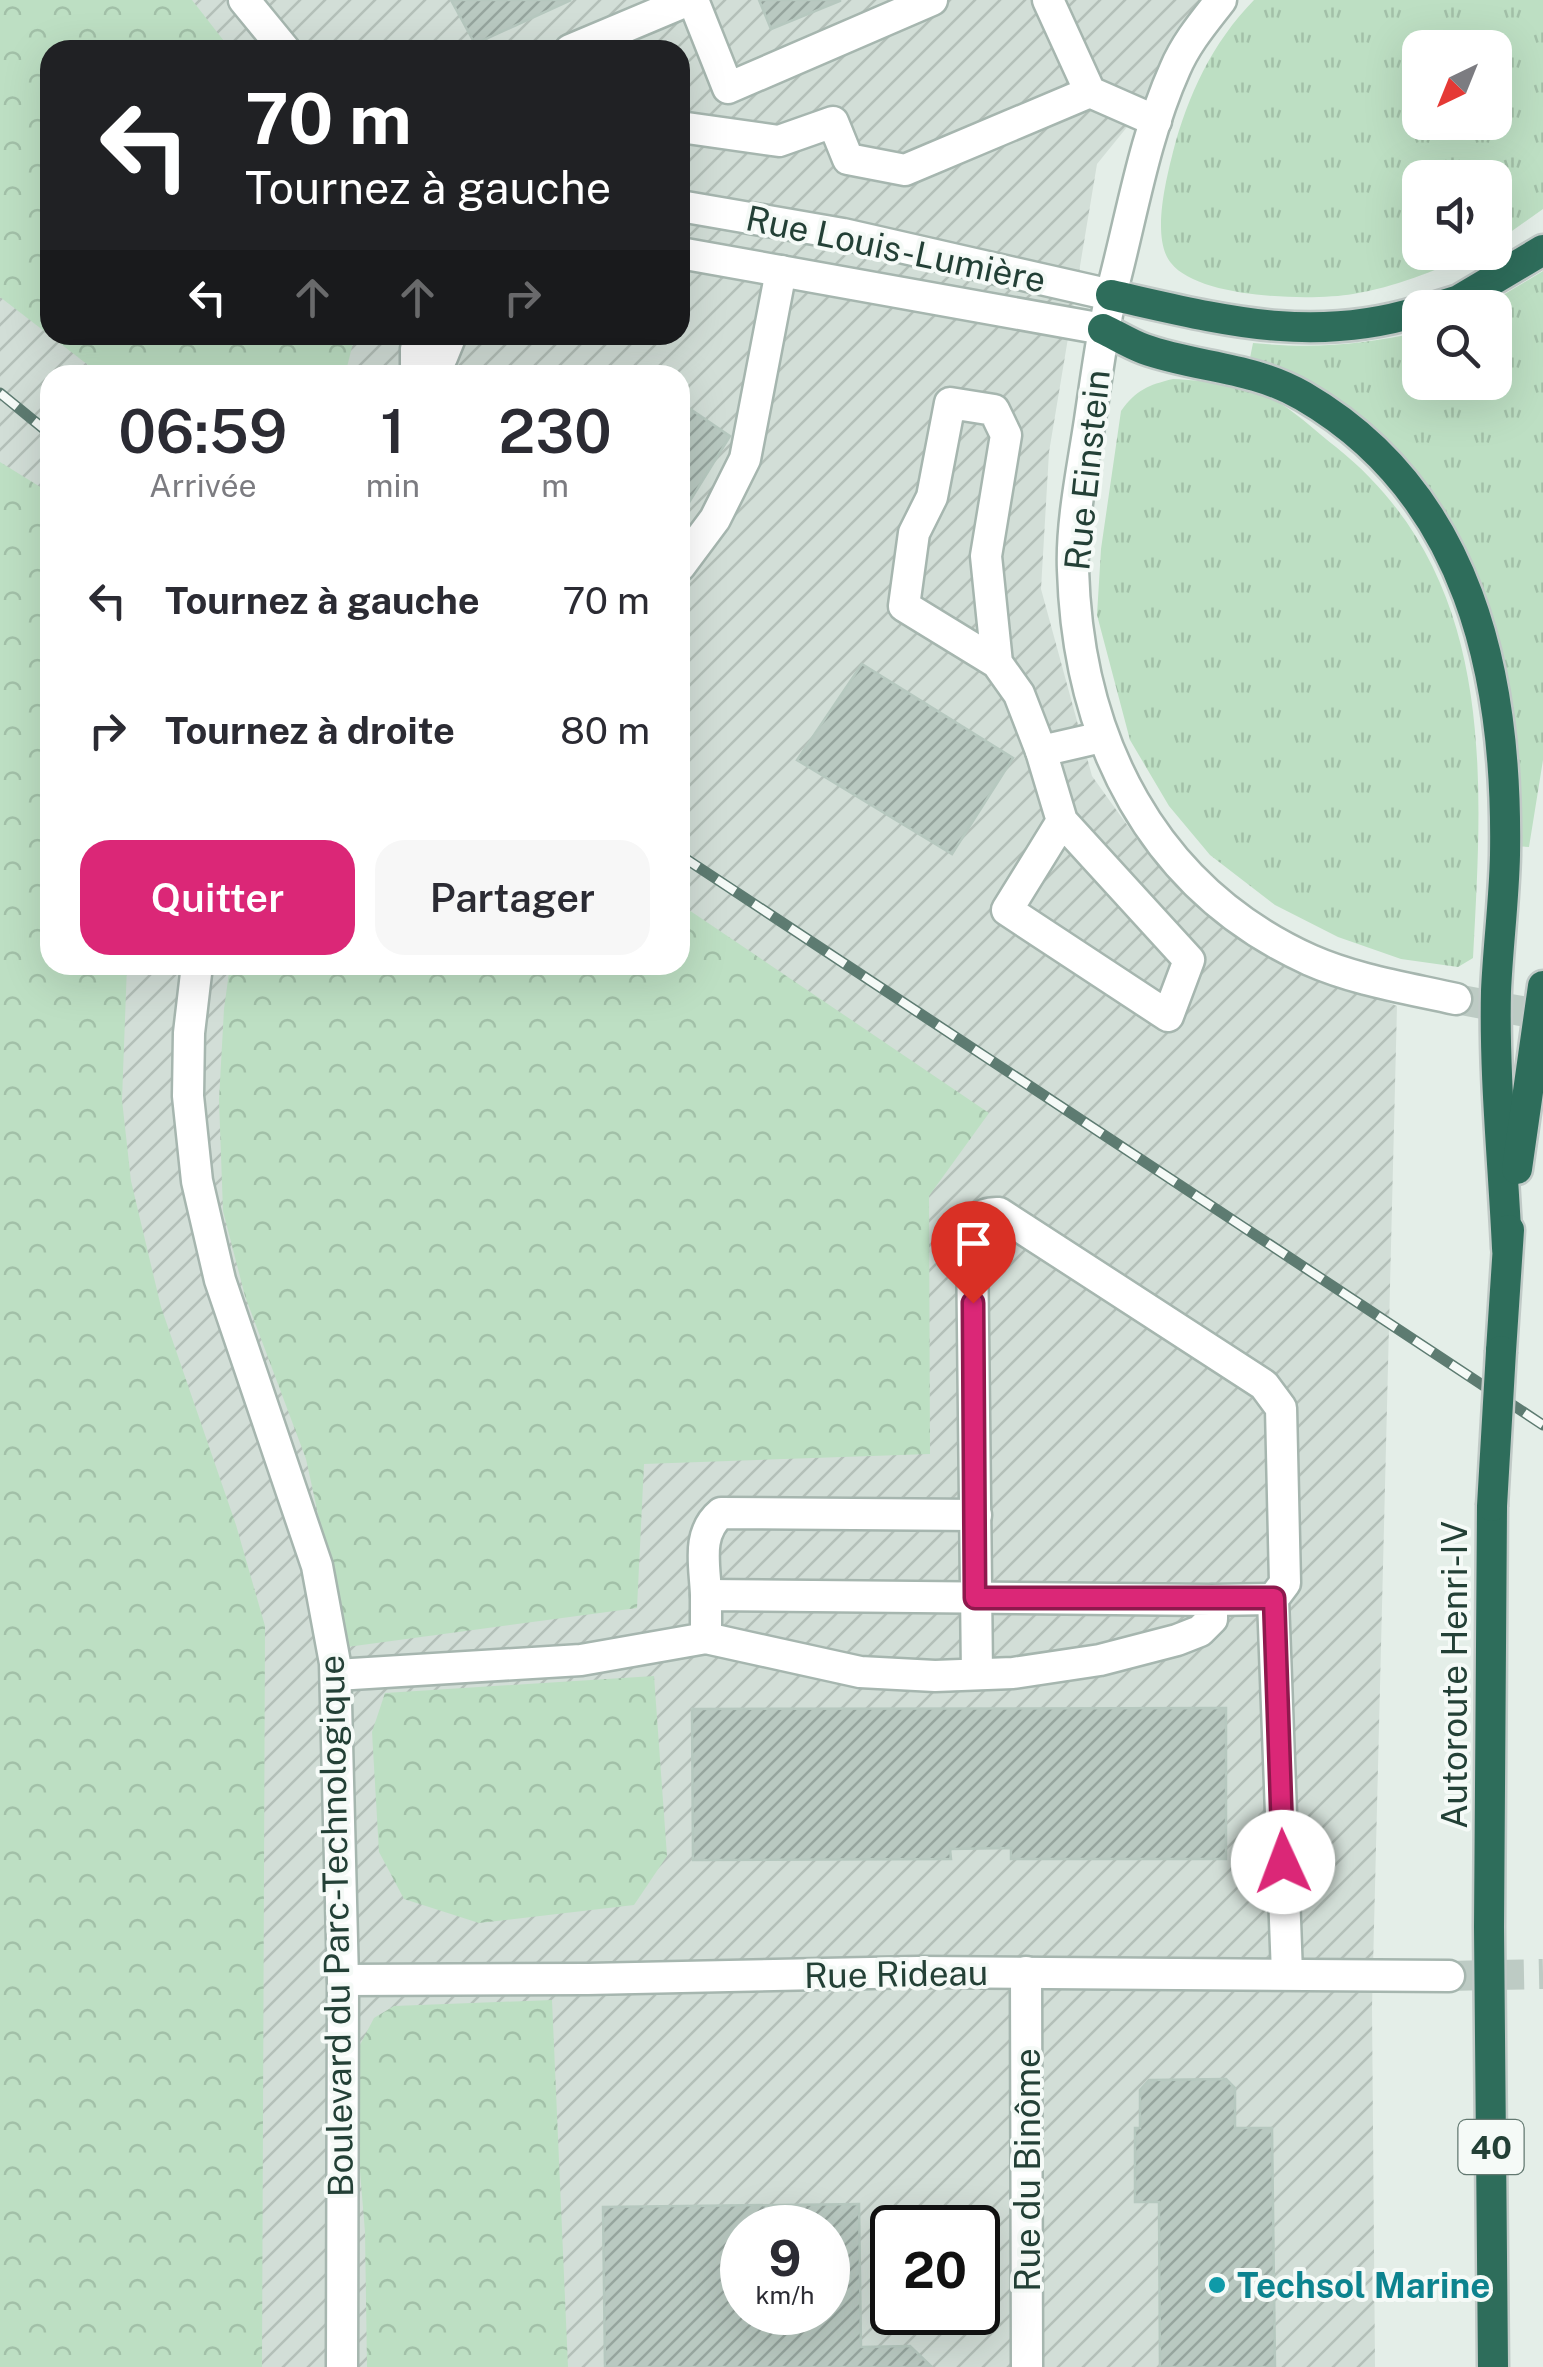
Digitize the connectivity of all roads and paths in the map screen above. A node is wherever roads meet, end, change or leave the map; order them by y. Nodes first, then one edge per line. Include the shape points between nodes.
1 (244, 0) edge
2 (691, 0) edge
3 (932, 0) edge
4 (1048, 0) edge
5 (1221, 0) edge
6 (277, 40) edge
7 (594, 40) edge
8 (728, 88) junction
9 (1090, 92) junction
10 (1156, 121) junction
11 (690, 129) edge
12 (730, 136) junction
13 (690, 208) edge
14 (1543, 250) edge
15 (690, 255) edge
16 (781, 271) junction
17 (1476, 290) edge
18 (1111, 294) junction
19 (1402, 317) edge
20 (1103, 329) junction
21 (690, 552) edge
22 (998, 663) junction
23 (1102, 737) junction
24 (1041, 752) junction
25 (1062, 821) junction
26 (196, 975) edge
27 (1543, 986) edge
28 (1456, 999) tunnel mouth
29 (1507, 1248) junction
30 (976, 1515) junction
31 (706, 1596) junction
32 (975, 1598) junction
33 (1274, 1598) junction
34 (1212, 1600) junction
35 (706, 1638) junction
36 (977, 1674) junction
37 (336, 1675) junction
38 (1026, 1972) junction
39 (1287, 1974) junction
40 (1449, 1976) tunnel mouth
41 (343, 1980) junction
42 (342, 2367) edge
43 (1027, 2367) edge
44 (1493, 2367) edge

1 - 6 street
2 - 7 street
2 - 8 street
3 - 8 street
4 - 9 street
5 - 10 street, Rue Einstein via 1192,36
8 - 12 street
9 - 10 street
9 - 12 street via 905,170 848,160 833,122 779,142
10 - 18 street, Rue Einstein
11 - 12 street
13 - 18 street, Rue Louis-Lumière
14 - 17 highway
15 - 16 street, Rue Louis-Lumière
16 - 20 street, Rue Louis-Lumière
16 - 21 street via 744,458
18 - 19 highway via 1286,328 1336,329
18 - 20 street, Rue Einstein
20 - 23 street, Rue Einstein via 1072,566 1081,658
20 - 29 highway via 1144,349 1249,372 1302,395 1360,436 1400,476 1451,550 1497,700 1503,766 1496,994
22 - 22 street via 904,606 914,533 932,496 950,403 994,410 1006,435 986,556
22 - 24 street via 1019,694
23 - 24 street
23 - 28 street, Rue Einstein via 1131,800 1168,852 1240,921 1312,961
24 - 25 street
25 - 25 street via 1007,910 1168,1016 1189,960
26 - 37 street, Boulevard du Parc-Technologique via 188,1096 197,1180 220,1280 316,1566
27 - 29 highway, Autoroute Henri-IV / 40
29 - 44 highway, Autoroute Henri-IV / 40, bridge via 1492,1506
30 - 31 street via 721,1512 705,1533
30 - 32 street
30 - 33 street via 973,1227 980,1216 999,1214 1274,1396 1281,1408 1284,1583
31 - 32 street
31 - 35 street
32 - 34 street
32 - 36 street
33 - 34 street
33 - 39 street
34 - 36 street via 1212,1619 1176,1640 1100,1660
35 - 36 street via 860,1672
35 - 37 street via 580,1660
37 - 41 street, Boulevard du Parc-Technologique
38 - 39 street, Rue Rideau
38 - 41 street, Rue Rideau
38 - 43 street, Rue du Binôme
39 - 40 street, Rue Rideau
41 - 42 street, Boulevard du Parc-Technologique

